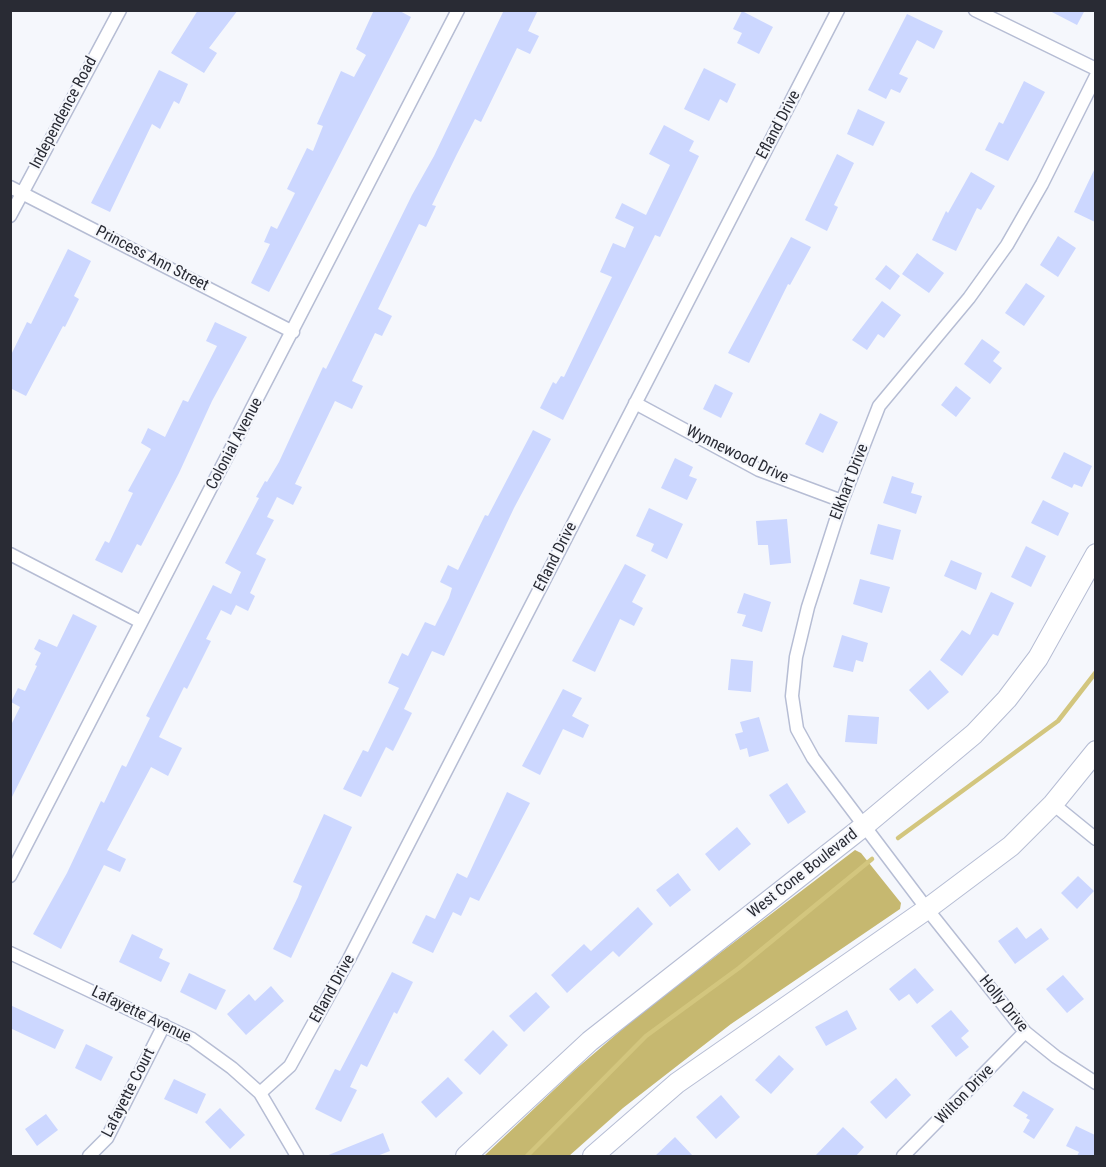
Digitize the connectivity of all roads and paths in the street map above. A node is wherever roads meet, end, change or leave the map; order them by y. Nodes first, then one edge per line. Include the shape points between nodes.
1 (120, 10) edge
2 (458, 10) edge
3 (838, 10) edge
4 (975, 10) edge
5 (1095, 69) edge
6 (1095, 76) edge
7 (10, 187) edge
8 (23, 193) junction
9 (10, 216) edge
10 (293, 332) junction
11 (635, 403) junction
12 (842, 501) junction
13 (10, 554) edge
14 (1095, 554) edge
15 (141, 622) junction
16 (1095, 751) edge
17 (1053, 804) junction
18 (864, 826) junction
19 (1095, 839) edge
20 (10, 876) edge
21 (927, 909) junction
22 (10, 953) edge
23 (164, 1025) junction
24 (1025, 1032) junction
25 (1095, 1083) edge
26 (260, 1093) junction
27 (89, 1156) edge
28 (297, 1156) edge
29 (466, 1156) edge
30 (593, 1156) edge
31 (903, 1156) edge

1 - 8 street, Independence Road
2 - 10 street, Colonial Avenue
3 - 11 street, Efland Drive
4 - 5 street
6 - 12 street, Elkhart Drive via 1007,245 969,298 879,406
7 - 8 street, Princess Ann Street
8 - 9 street, Independence Road
8 - 10 street, Princess Ann Street
10 - 15 street, Colonial Avenue
11 - 12 street, Wynnewood Drive via 759,470
11 - 26 street, Efland Drive via 349,959 290,1066
12 - 18 street, Elkhart Drive via 803,627 792,696 797,729 813,758
13 - 15 street
14 - 18 main road, West Cone Boulevard via 1038,658 1007,699 974,734
15 - 20 street, Colonial Avenue
16 - 17 main road
17 - 19 street
17 - 21 main road via 1011,846
18 - 21 street, Elkhart Drive
18 - 29 main road, West Cone Boulevard via 622,1014
21 - 24 street, Holly Drive
21 - 30 main road via 677,1083
22 - 23 street, Lafayette Avenue
23 - 26 street, Lafayette Avenue via 192,1039
23 - 27 street, Lafayette Court via 107,1138
24 - 25 street, Holly Drive
24 - 31 street, Wilton Drive
26 - 28 street, Lafayette Avenue

